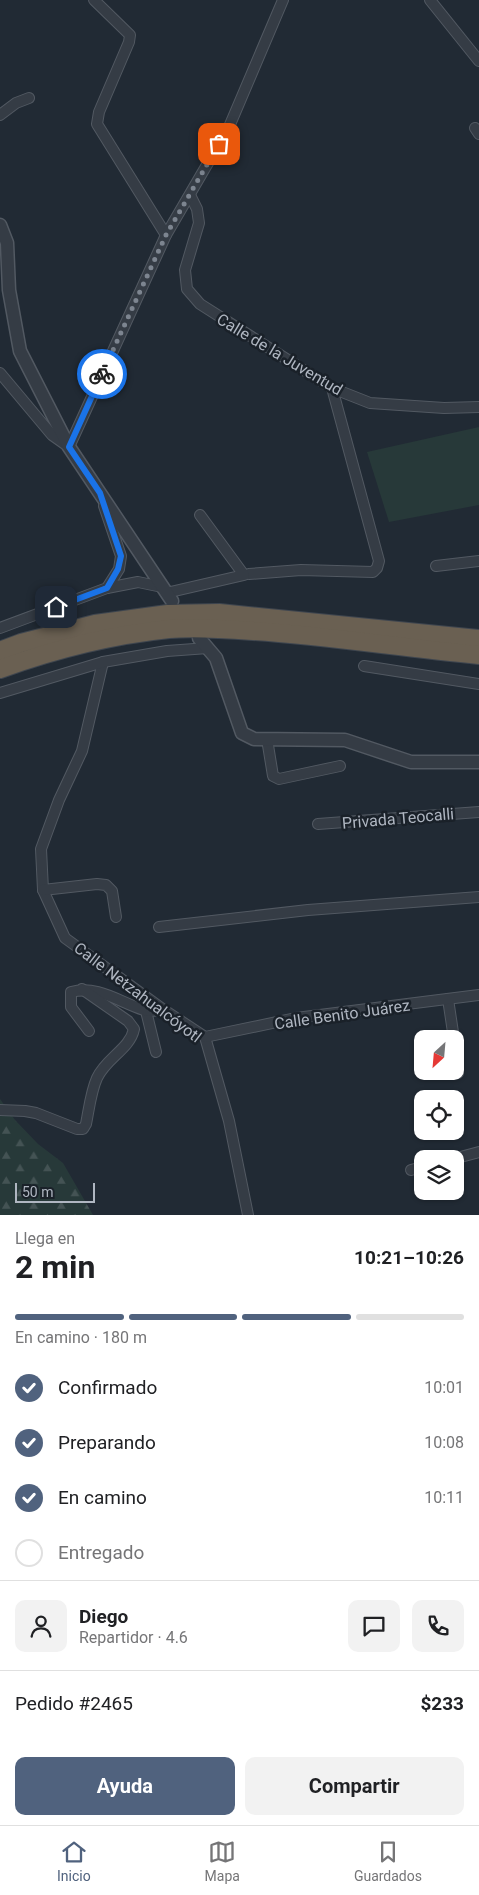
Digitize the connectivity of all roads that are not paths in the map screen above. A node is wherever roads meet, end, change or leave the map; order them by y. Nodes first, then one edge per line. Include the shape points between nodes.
1 (94, 0) edge
2 (283, 0) edge
3 (430, 0) edge
4 (479, 61) edge
5 (29, 98) dead end
6 (0, 115) edge
7 (190, 195) junction
8 (0, 225) edge
9 (166, 235) junction
10 (0, 373) edge
11 (332, 388) junction
12 (479, 407) edge
13 (69, 447) junction
14 (100, 493) junction
15 (200, 515) dead end
16 (479, 561) edge
17 (436, 566) dead end
18 (249, 574) dead end
19 (107, 588) junction
20 (167, 594) junction
21 (0, 628) edge
22 (199, 638) dead end
23 (479, 639) edge
24 (208, 648) junction
25 (0, 651) edge
26 (479, 656) edge
27 (103, 662) junction
28 (364, 666) dead end
29 (0, 669) edge
30 (479, 684) edge
31 (0, 693) edge
32 (267, 739) junction
33 (479, 762) edge
34 (340, 766) dead end
35 (479, 812) edge
36 (318, 824) dead end
37 (43, 890) junction
38 (479, 897) edge
39 (116, 917) dead end
40 (159, 926) dead end
41 (82, 989) junction
42 (479, 995) edge
43 (448, 999) junction
44 (164, 1010) junction
45 (146, 1011) junction
46 (453, 1030) edge
47 (89, 1031) dead end
48 (205, 1037) junction
49 (156, 1052) dead end
50 (0, 1110) edge
51 (479, 1152) edge
52 (464, 1156) edge
53 (414, 1169) edge
54 (411, 1170) dead end
55 (248, 1215) edge

1 - 9 street via 130,34 97,124
2 - 7 street via 229,127
3 - 4 street
5 - 6 street
7 - 9 street
7 - 11 street, Calle de la Juventud via 197,209 198,223 185,270 187,289 200,304
8 - 13 street via 7,243 10,290 20,351
9 - 13 street
10 - 13 street via 52,435
11 - 12 street, Calle de la Juventud via 370,403
11 - 18 street via 379,561 377,568 372,572 302,570
13 - 14 street
14 - 19 street via 121,556
14 - 20 street
15 - 20 street via 244,575
16 - 17 street
19 - 20 street via 138,582
19 - 21 street
22 - 24 street
23 - 25 highway via 228,614 168,614 95,624
24 - 27 street
24 - 32 street via 216,658 242,733 254,739
26 - 29 highway via 290,633 170,629 95,640
27 - 31 street
27 - 37 street, Calle Netzahualcóyotl via 82,751 58,800 41,849
28 - 30 street
32 - 33 street via 344,740 411,762
32 - 34 street via 273,776 279,779
35 - 36 street, Privada Teocalli
37 - 39 street via 106,885 112,891
37 - 44 street, Calle Netzahualcóyotl via 65,938
38 - 40 street
41 - 45 street via 111,995
41 - 47 street via 71,992 71,1007
41 - 50 street via 134,1028 132,1038 105,1065 97,1078 86,1124 77,1129 25,1111
42 - 43 street, Calle Benito Juárez
43 - 46 street
43 - 48 street, Calle Benito Juárez via 296,1018
44 - 45 street
44 - 48 street, Calle Netzahualcóyotl
45 - 49 street
48 - 55 street, Calle Netzahualcóyotl via 229,1121
51 - 52 street
53 - 54 street

